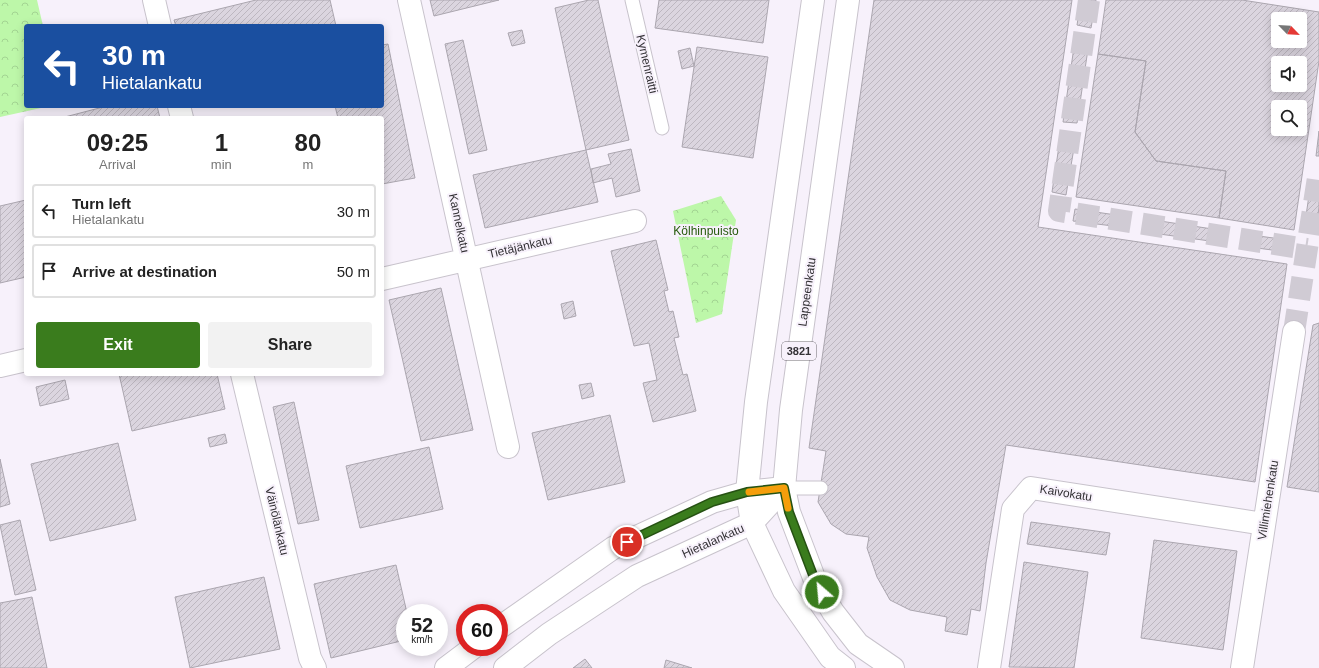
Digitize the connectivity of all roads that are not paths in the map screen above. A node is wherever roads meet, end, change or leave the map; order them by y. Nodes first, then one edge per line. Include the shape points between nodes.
1 (154, 0) edge
2 (409, 0) edge
3 (632, 0) edge
4 (813, 0) edge
5 (848, 0) edge
6 (160, 24) edge
7 (662, 128) dead end
8 (634, 221) dead end
9 (467, 259) junction
10 (384, 279) edge
11 (1294, 332) tunnel mouth
12 (24, 360) edge
13 (0, 366) edge
14 (242, 376) edge
15 (508, 447) dead end
16 (784, 488) junction
17 (821, 488) dead end
18 (747, 492) junction
19 (752, 523) junction
20 (1264, 524) junction
21 (508, 622) edge
22 (462, 656) edge
23 (315, 668) edge
24 (446, 668) edge
25 (505, 668) edge
26 (844, 668) edge
27 (893, 668) edge
28 (989, 668) edge
29 (1242, 668) edge

1 - 6 main road
2 - 9 main road, Kannelkatu
3 - 7 lane, Kymenraitti
4 - 18 main road, 3821 via 756,402
5 - 16 main road, Lappeenkatu / 3821 via 791,410
8 - 9 main road, Tietäjänkatu
9 - 10 main road, Tietäjänkatu
9 - 15 main road, Kannelkatu
11 - 20 main road, Villimiehenkatu
12 - 13 main road
14 - 23 main road, Väinölänkatu via 308,651
16 - 17 lane
16 - 18 main road
16 - 19 main road, Hietalankatu
16 - 27 main road, Lappeenkatu / 3821 via 789,512 816,583 833,612 858,644
18 - 19 main road, 3821
18 - 21 main road via 712,502 613,548
19 - 25 main road, Hietalankatu via 638,576 549,634
19 - 26 main road, 3821 via 784,591 830,657
20 - 28 main road, Kaivokatu via 1031,488 1013,509
20 - 29 main road, Villimiehenkatu
22 - 24 main road

